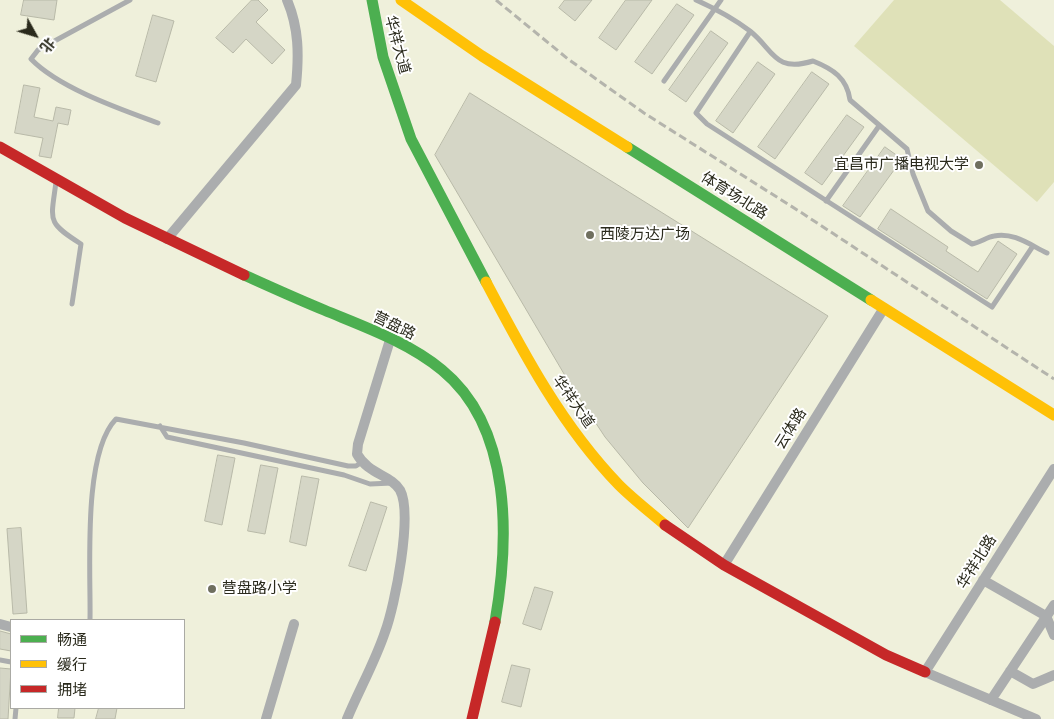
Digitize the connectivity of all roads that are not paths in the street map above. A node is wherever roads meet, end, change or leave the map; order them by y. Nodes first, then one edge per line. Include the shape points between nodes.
1 (130, 0) edge
2 (287, 0) edge
3 (372, 0) edge
4 (401, 0) edge
5 (418, 0) edge
6 (696, 0) edge
7 (721, 0) edge
8 (714, 9) junction
9 (750, 32) junction
10 (664, 82) dead end
11 (158, 123) dead end
12 (880, 126) junction
13 (0, 147) edge
14 (56, 182) junction
15 (826, 201) junction
16 (167, 239) junction
17 (1033, 246) junction
18 (1047, 253) dead end
19 (72, 304) dead end
20 (884, 308) junction
21 (390, 340) junction
22 (1054, 404) edge
23 (1054, 415) edge
24 (160, 426) junction
25 (362, 462) junction
26 (1054, 469) edge
27 (395, 483) junction
28 (724, 565) junction
29 (983, 580) junction
30 (1054, 605) edge
31 (1046, 616) junction
32 (90, 619) edge
33 (294, 624) dead end
34 (1054, 634) edge
35 (1010, 671) junction
36 (925, 672) junction
37 (1054, 675) edge
38 (991, 700) junction
39 (266, 719) edge
40 (347, 719) edge
41 (472, 719) edge
42 (1036, 719) edge

1 - 11 lane via 38,50 31,59 42,71 110,105
2 - 16 street via 297,33 296,85
3 - 28 street, 华祥大道 via 383,57 411,140 533,371 572,429 619,485 670,530
4 - 20 street, 体育场北路 via 482,56
5 - 22 street, 体育场北路 via 480,43
6 - 8 lane
7 - 8 lane
8 - 9 lane
8 - 10 lane
9 - 12 lane via 772,57 796,66 813,61 832,68 848,86 850,100
9 - 15 lane via 696,112 707,124
12 - 15 lane
12 - 17 lane via 906,149 928,211 951,232 972,244 992,236 1010,235
13 - 14 street, 营盘路
14 - 16 street, 营盘路
14 - 19 lane via 51,218 58,229 81,244
15 - 17 lane via 992,307
16 - 21 street, 营盘路
17 - 18 lane
20 - 23 street, 体育场北路
20 - 28 street, 云体路
21 - 25 street via 358,444 357,454
21 - 41 street, 营盘路 via 426,359 461,387 484,426 502,489 506,556 497,619
24 - 25 lane via 348,466
24 - 27 lane via 166,437 344,474 370,484
24 - 32 lane via 116,419 108,427 97,457 92,507
25 - 27 street
26 - 29 street, 华祥北路
27 - 40 street via 405,507 404,541 396,587 386,630
28 - 36 street, 华祥大道 via 886,655
29 - 31 street
29 - 36 street, 华祥北路
30 - 31 street
31 - 34 street
31 - 35 street
33 - 39 street
35 - 37 street via 1033,684
35 - 38 street
36 - 38 street
38 - 42 street

